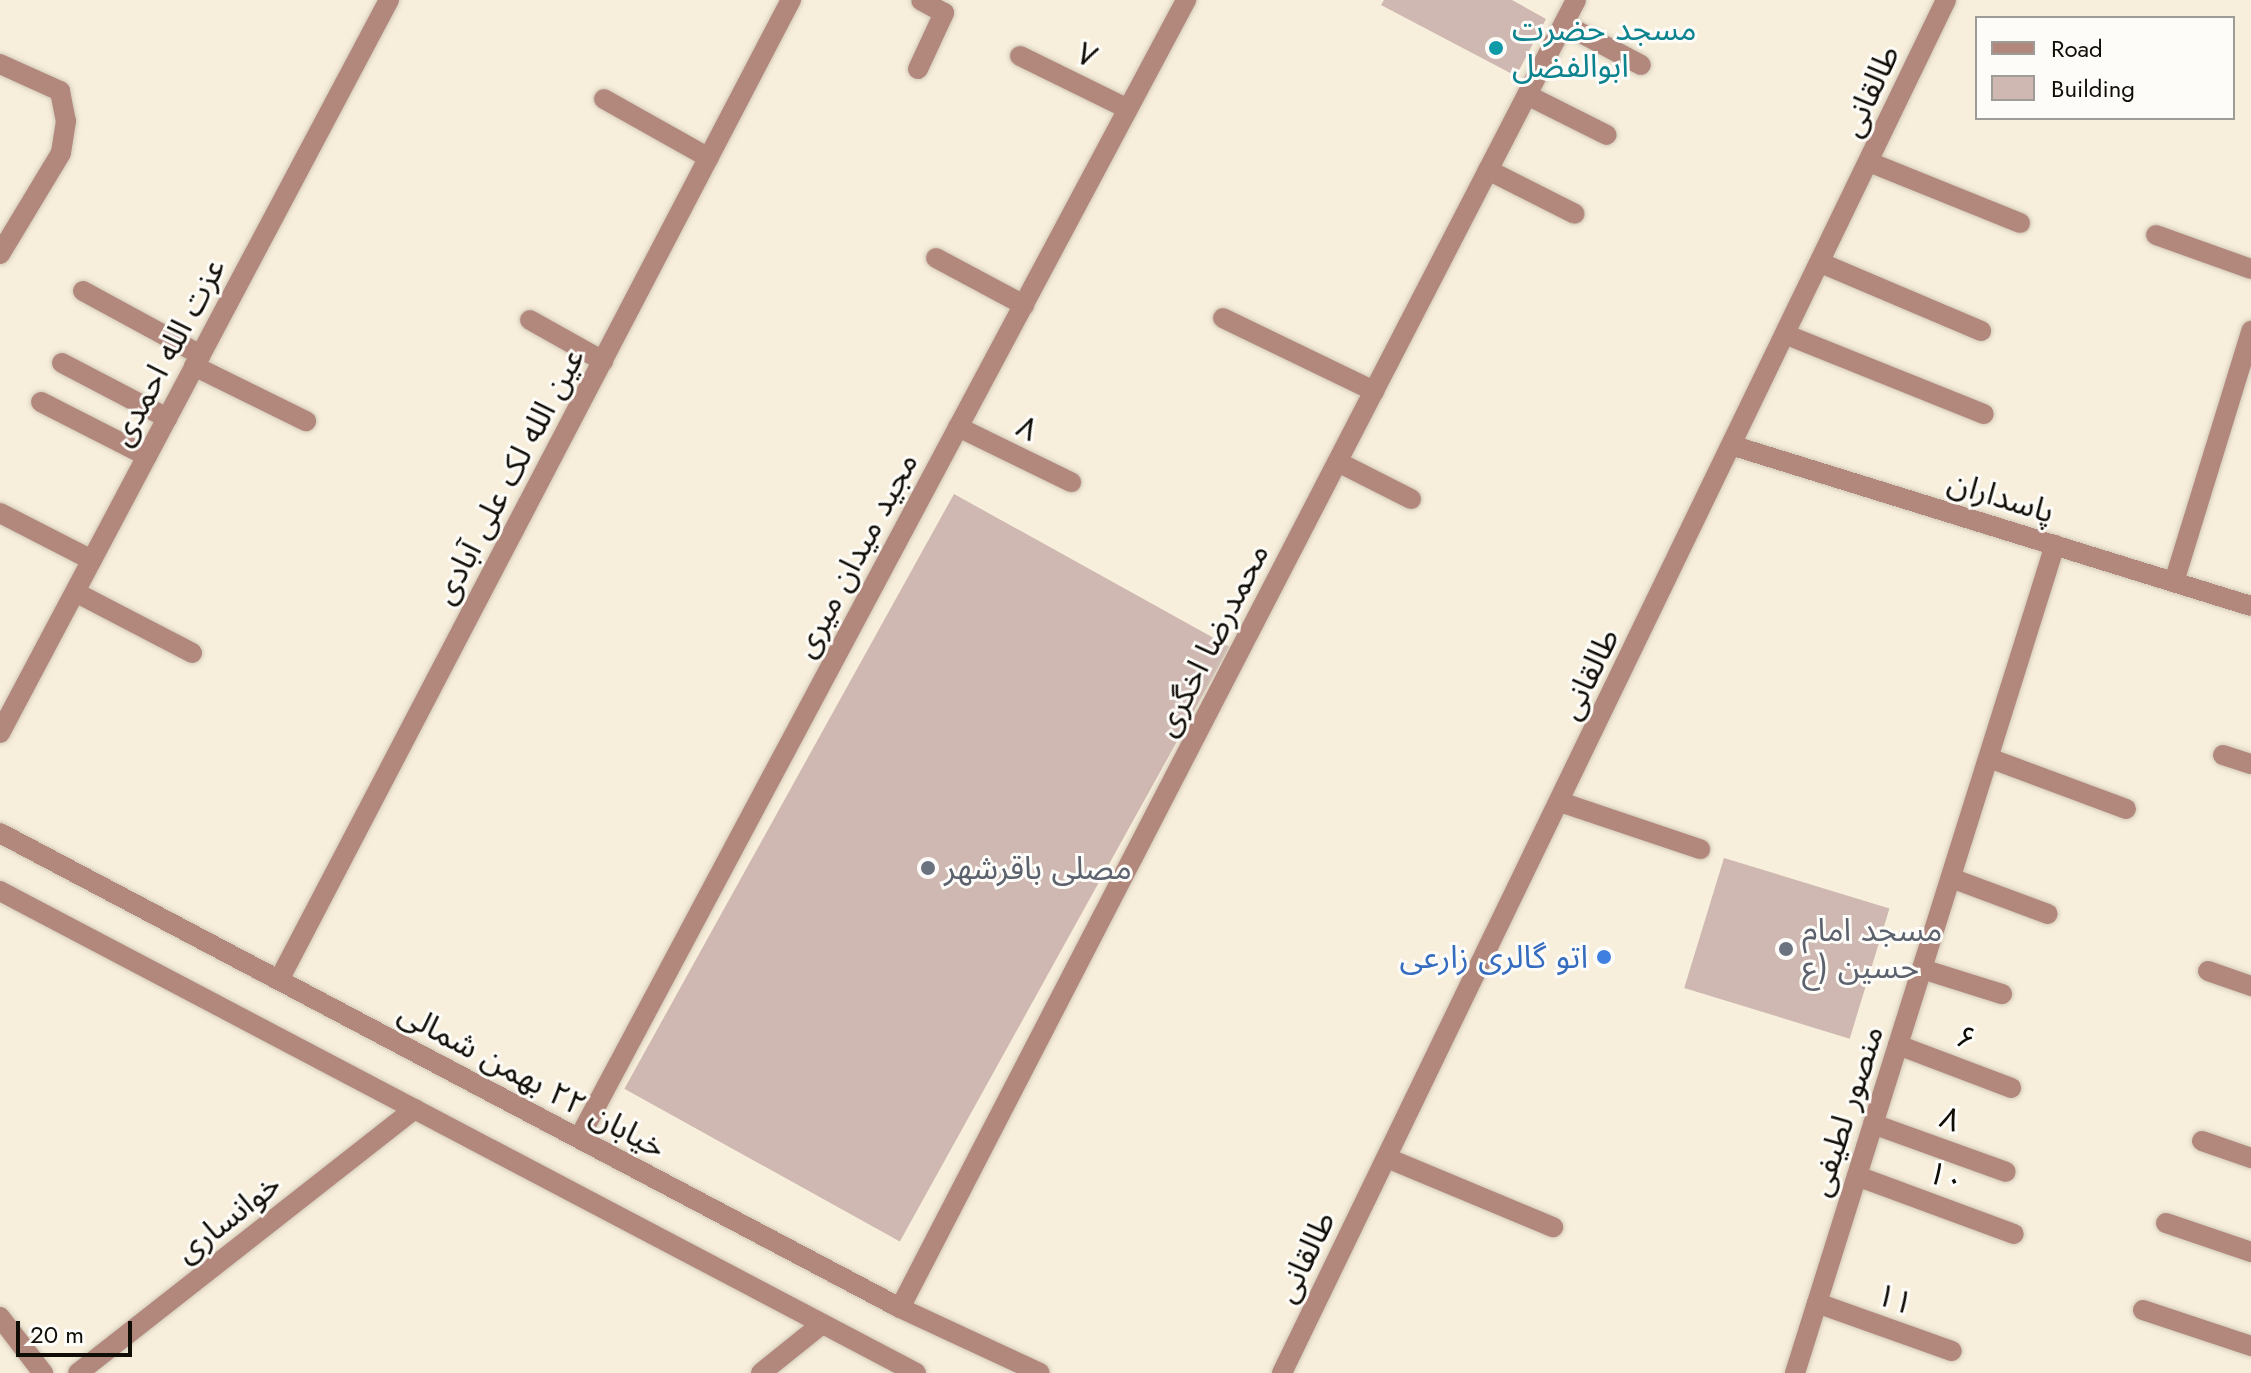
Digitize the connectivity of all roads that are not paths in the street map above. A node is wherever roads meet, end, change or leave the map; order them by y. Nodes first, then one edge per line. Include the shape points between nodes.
1 (389, 0) edge
2 (791, 0) edge
3 (921, 0) edge
4 (1186, 0) edge
5 (1576, 0) edge
6 (1946, 0) edge
7 (1564, 24) junction
8 (1020, 56) dead end
9 (0, 64) edge
10 (1641, 65) dead end
11 (918, 69) dead end
12 (1527, 95) junction
13 (604, 99) dead end
14 (1128, 109) junction
15 (1607, 135) dead end
16 (709, 158) junction
17 (1869, 162) junction
18 (1488, 170) junction
19 (1575, 214) dead end
20 (2020, 223) dead end
21 (2156, 235) dead end
22 (0, 254) edge
23 (936, 258) dead end
24 (1821, 263) junction
25 (2251, 269) edge
26 (83, 291) dead end
27 (1024, 305) junction
28 (1223, 318) dead end
29 (530, 320) dead end
30 (1981, 331) dead end
31 (2251, 331) edge
32 (1787, 335) junction
33 (198, 360) junction
34 (603, 361) junction
35 (62, 363) dead end
36 (1374, 391) junction
37 (41, 402) dead end
38 (1984, 414) dead end
39 (167, 418) junction
40 (306, 421) dead end
41 (958, 427) junction
42 (1734, 446) junction
43 (147, 456) junction
44 (1338, 462) junction
45 (1071, 482) dead end
46 (1411, 499) dead end
47 (0, 513) edge
48 (2055, 545) junction
49 (92, 560) junction
50 (2174, 582) junction
51 (75, 592) junction
52 (2251, 606) edge
53 (192, 653) dead end
54 (0, 733) edge
55 (2223, 755) dead end
56 (1989, 758) junction
57 (2251, 764) edge
58 (1560, 802) junction
59 (2126, 809) dead end
60 (0, 833) edge
61 (1700, 849) dead end
62 (1951, 878) junction
63 (0, 891) edge
64 (2048, 914) dead end
65 (1922, 969) junction
66 (2208, 971) dead end
67 (279, 980) junction
68 (2251, 986) edge
69 (2002, 994) dead end
70 (1898, 1045) junction
71 (2011, 1088) dead end
72 (415, 1109) junction
73 (1873, 1124) junction
74 (579, 1138) junction
75 (2202, 1141) dead end
76 (1387, 1158) junction
77 (2251, 1158) edge
78 (2006, 1172) dead end
79 (1857, 1176) junction
80 (2166, 1223) dead end
81 (1553, 1227) dead end
82 (2014, 1234) dead end
83 (2251, 1252) edge
84 (1817, 1303) junction
85 (900, 1308) junction
86 (2143, 1310) dead end
87 (0, 1317) edge
88 (822, 1324) junction
89 (2251, 1346) edge
90 (1952, 1351) dead end
91 (43, 1373) edge
92 (78, 1373) edge
93 (761, 1373) edge
94 (916, 1373) edge
95 (1040, 1373) edge
96 (1282, 1373) edge
97 (1795, 1373) edge

1 - 33 street, عزت الله احمدی
2 - 16 street, عین الله لک علی آبادی
3 - 11 street via 944,13
4 - 14 street, مجید میدان میری
5 - 7 street, محمدرضا اخگری
6 - 17 street, طالقانی
7 - 10 street
7 - 12 street, محمدرضا اخگری
8 - 14 street, ۷
9 - 22 street via 60,91 66,121 61,153
12 - 15 street
12 - 18 street, محمدرضا اخگری
13 - 16 street
14 - 27 street, مجید میدان میری
16 - 34 street, عین الله لک علی آبادی
17 - 20 street
17 - 24 street, طالقانی
18 - 19 street
18 - 36 street, محمدرضا اخگری
21 - 25 street
23 - 27 street
24 - 30 street
24 - 32 street, طالقانی
26 - 33 street
27 - 41 street, مجید میدان میری
28 - 36 street
29 - 34 street
31 - 50 street
32 - 38 street
32 - 42 street, طالقانی
33 - 39 street, عزت الله احمدی
33 - 40 street
34 - 67 street, عین الله لک علی آبادی
35 - 39 street
36 - 44 street, محمدرضا اخگری
37 - 43 street
39 - 43 street, عزت الله احمدی
41 - 45 street, ۸
41 - 74 street, مجید میدان میری
42 - 48 street, پاسداران
42 - 58 street, طالقانی
43 - 49 street, عزت الله احمدی
44 - 46 street
44 - 85 street, محمدرضا اخگری
47 - 49 street
48 - 50 street, پاسداران
48 - 56 street, منصور لطیفی
49 - 51 street, عزت الله احمدی
50 - 52 street, پاسداران
51 - 53 street
51 - 54 street, عزت الله احمدی
55 - 57 street
56 - 59 street
56 - 62 street, منصور لطیفی
58 - 61 street
58 - 76 street, طالقانی
60 - 67 street, خیابان ۲۲ بهمن شمالی
62 - 64 street
62 - 65 street, منصور لطیفی
63 - 72 street
65 - 69 street
65 - 70 street, منصور لطیفی
66 - 68 street
67 - 74 street, خیابان ۲۲ بهمن شمالی
70 - 71 street, ۶
70 - 73 street, منصور لطیفی
72 - 88 street
72 - 92 street, خوانساری
73 - 78 street, ۸
73 - 79 street, منصور لطیفی
74 - 85 street, خیابان ۲۲ بهمن شمالی
75 - 77 street
76 - 81 street
76 - 96 street, طالقانی
79 - 82 street, ۱۰
79 - 84 street, منصور لطیفی
80 - 83 street
84 - 90 street, ۱۱
84 - 97 street, منصور لطیفی
85 - 95 street, خیابان ۲۲ بهمن شمالی
86 - 89 street
87 - 91 street
88 - 93 street
88 - 94 street

